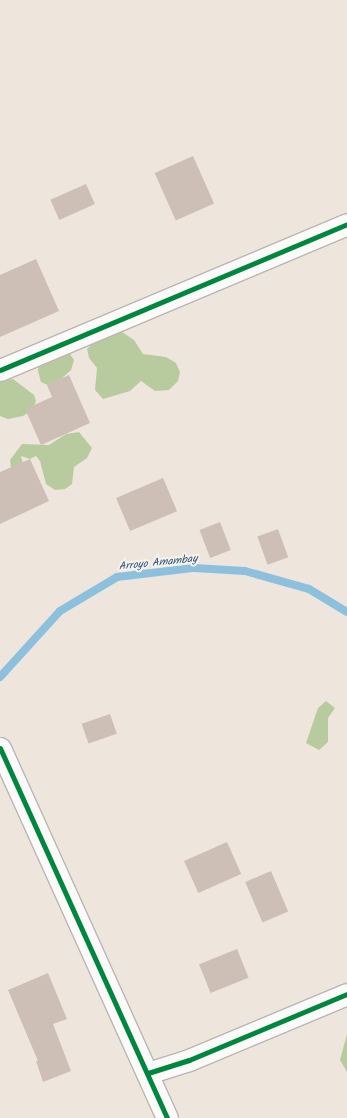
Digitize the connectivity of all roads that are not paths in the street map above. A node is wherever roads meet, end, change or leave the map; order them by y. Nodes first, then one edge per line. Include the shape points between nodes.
1 (347, 224) edge
2 (0, 370) edge
3 (0, 748) edge
4 (347, 994) edge
5 (148, 1073) junction
6 (167, 1118) edge

1 - 2 street
3 - 5 street
4 - 5 street via 189,1060
5 - 6 street

